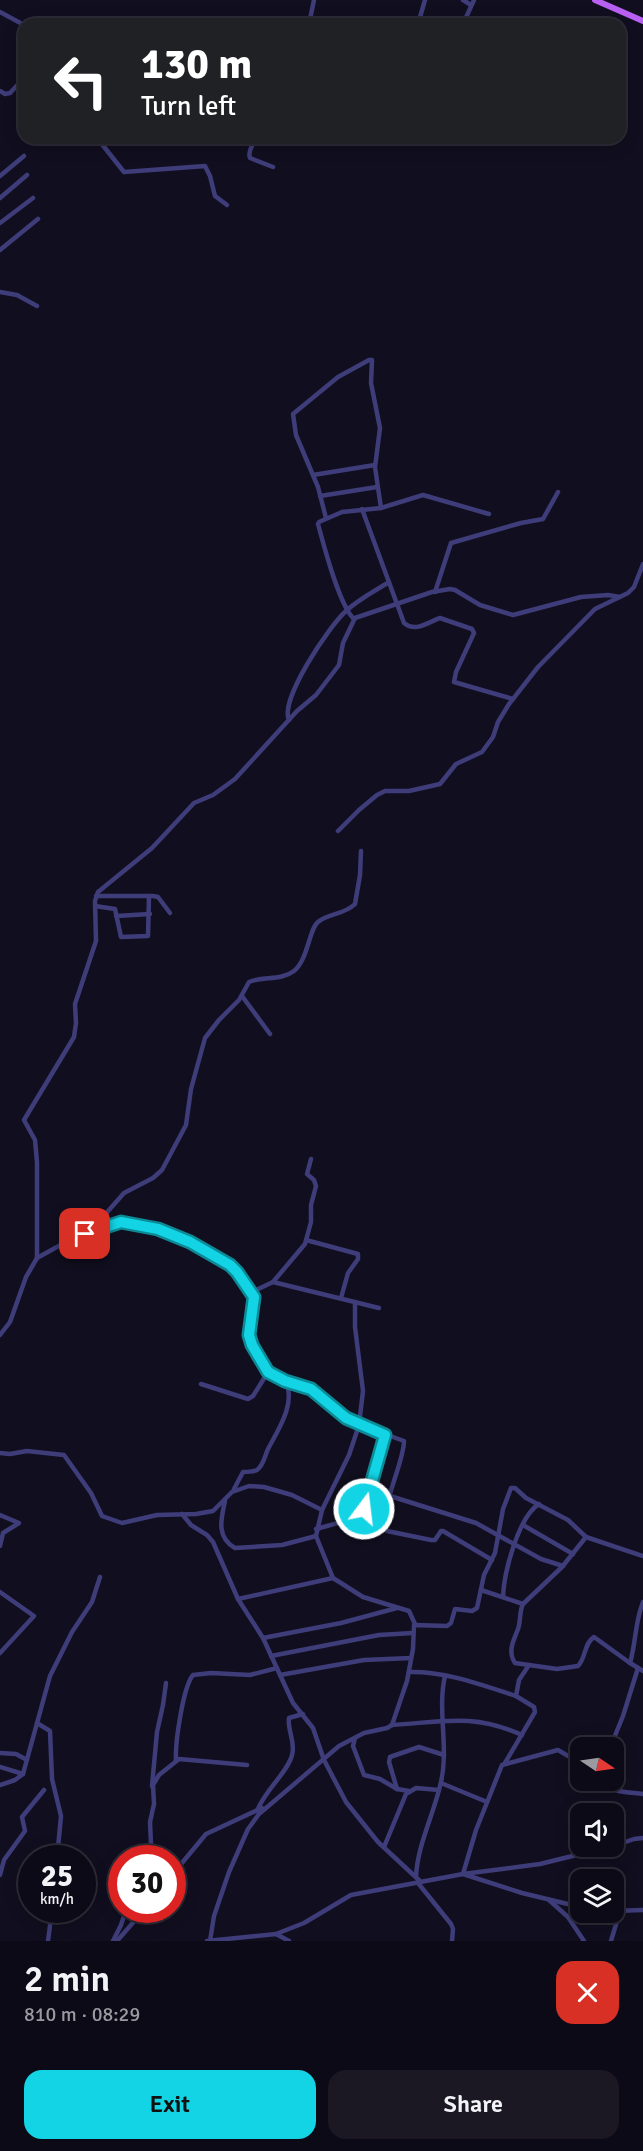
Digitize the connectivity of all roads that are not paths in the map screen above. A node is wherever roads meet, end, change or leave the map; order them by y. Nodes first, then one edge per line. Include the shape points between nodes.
1 (314, 0) edge
2 (425, 0) edge
3 (463, 0) edge
4 (595, 0) edge
5 (472, 2) edge
6 (0, 12) edge
7 (310, 18) edge
8 (420, 18) edge
9 (465, 18) edge
10 (643, 21) edge
11 (18, 22) edge
12 (18, 84) edge
13 (0, 90) edge
14 (102, 144) edge
15 (254, 144) edge
16 (24, 156) dead end
17 (273, 167) dead end
18 (27, 175) dead end
19 (0, 176) edge
20 (0, 198) edge
21 (33, 198) dead end
22 (227, 205) dead end
23 (38, 219) dead end
24 (0, 223) edge
25 (0, 249) edge
26 (0, 292) edge
27 (37, 306) dead end
28 (375, 465) junction
29 (313, 475) junction
30 (377, 487) junction
31 (558, 492) dead end
32 (320, 496) junction
33 (381, 508) junction
34 (362, 509) junction
35 (489, 514) dead end
36 (326, 518) junction
37 (643, 564) edge
38 (389, 582) junction
39 (435, 592) junction
40 (620, 597) junction
41 (398, 603) junction
42 (347, 610) junction
43 (354, 619) junction
44 (513, 699) junction
45 (289, 720) junction
46 (338, 831) dead end
47 (361, 851) dead end
48 (96, 896) junction
49 (149, 896) junction
50 (95, 906) junction
51 (170, 912) dead end
52 (150, 914) junction
53 (116, 916) junction
54 (242, 996) junction
55 (270, 1034) dead end
56 (311, 1159) dead end
57 (81, 1234) junction
58 (306, 1240) junction
59 (36, 1258) junction
60 (273, 1282) junction
61 (252, 1292) junction
62 (341, 1298) junction
63 (355, 1302) junction
64 (379, 1308) dead end
65 (0, 1335) edge
66 (268, 1372) junction
67 (285, 1381) junction
68 (201, 1384) dead end
69 (359, 1425) junction
70 (385, 1435) junction
71 (0, 1453) edge
72 (232, 1492) junction
73 (390, 1496) junction
74 (226, 1498) junction
75 (538, 1504) junction
76 (322, 1510) junction
77 (182, 1514) junction
78 (0, 1515) edge
79 (523, 1525) junction
80 (316, 1529) junction
81 (498, 1534) junction
82 (316, 1536) junction
83 (586, 1537) junction
84 (515, 1545) junction
85 (0, 1546) edge
86 (573, 1554) junction
87 (643, 1556) edge
88 (492, 1560) junction
89 (563, 1566) junction
90 (100, 1577) dead end
91 (333, 1578) junction
92 (481, 1590) junction
93 (0, 1592) edge
94 (503, 1597) junction
95 (238, 1599) junction
96 (643, 1602) edge
97 (523, 1604) junction
98 (400, 1608) junction
99 (415, 1624) junction
100 (413, 1633) junction
101 (263, 1638) junction
102 (0, 1653) edge
103 (271, 1656) junction
104 (411, 1658) junction
105 (630, 1664) junction
106 (529, 1665) junction
107 (277, 1668) junction
108 (641, 1670) edge
109 (409, 1672) junction
110 (280, 1675) junction
111 (445, 1676) junction
112 (166, 1683) dead end
113 (516, 1696) junction
114 (303, 1714) junction
115 (444, 1720) junction
116 (37, 1723) junction
117 (392, 1725) junction
118 (522, 1735) junction
119 (614, 1737) edge
120 (355, 1738) junction
121 (0, 1753) edge
122 (444, 1755) junction
123 (570, 1757) edge
124 (27, 1760) junction
125 (176, 1760) junction
126 (324, 1760) junction
127 (505, 1763) junction
128 (247, 1765) dead end
129 (0, 1767) edge
130 (23, 1774) junction
131 (441, 1783) junction
132 (0, 1785) edge
133 (153, 1788) junction
134 (397, 1789) junction
135 (44, 1790) dead end
136 (439, 1790) junction
137 (409, 1791) junction
138 (622, 1791) edge
139 (643, 1794) edge
140 (487, 1802) junction
141 (268, 1806) junction
142 (257, 1810) junction
143 (643, 1838) edge
144 (624, 1842) edge
145 (58, 1845) edge
146 (151, 1845) edge
147 (384, 1847) junction
148 (186, 1857) edge
149 (570, 1857) edge
150 (463, 1874) junction
151 (0, 1875) edge
152 (416, 1876) junction
153 (420, 1882) junction
154 (547, 1899) junction
155 (570, 1905) edge
156 (643, 1910) edge
157 (624, 1911) edge
158 (50, 1923) edge
159 (122, 1923) edge
160 (132, 1923) edge
161 (616, 1923) edge
162 (276, 1934) junction
163 (579, 1934) junction
164 (48, 1941) edge
165 (115, 1941) edge
166 (209, 1941) edge
167 (289, 1941) edge
168 (452, 1941) edge
169 (577, 1941) edge
170 (584, 1941) edge
171 (611, 1941) edge

1 - 7 street
2 - 8 street
3 - 5 street
4 - 10 main road
5 - 9 street
6 - 11 street
12 - 13 street via 10,93
14 - 22 street via 124,172 205,166 215,196
15 - 17 street via 250,158
16 - 19 street
18 - 20 street
21 - 24 street
23 - 25 street
26 - 27 street via 17,295
28 - 29 street
28 - 29 street via 380,428 371,383 372,360 338,376 294,413 296,435
28 - 30 street
29 - 32 street
30 - 32 street
30 - 33 street
31 - 39 street via 543,519 451,543
32 - 36 street
33 - 34 street
33 - 35 street via 424,495
34 - 36 street
34 - 38 street
36 - 42 street via 318,524
37 - 40 street via 634,586
38 - 41 street
38 - 42 street
39 - 40 street via 453,590 480,605 513,615 581,597
39 - 41 street
40 - 44 street via 587,616
41 - 43 street
41 - 44 street via 409,627 440,618 474,630 454,682
42 - 43 street
42 - 45 street via 312,654 289,704
43 - 45 street via 338,667 320,691
44 - 46 street via 489,745 456,764 441,784 382,793
45 - 48 street via 235,778 213,795 194,803 152,848
47 - 54 street via 355,904 315,924 294,970 277,978 251,981
48 - 49 street
48 - 50 street
49 - 51 street via 158,897
49 - 52 street
50 - 53 street via 115,909
50 - 59 street via 96,941 75,1004 74,1036 24,1121 34,1140 37,1162
52 - 53 street
52 - 53 street via 150,934 142,937 121,937
54 - 55 street
54 - 57 street via 205,1038 186,1125 162,1170 124,1193 98,1223
56 - 58 street via 307,1174 316,1186
57 - 59 street
57 - 61 street via 121,1222 154,1227 230,1265
58 - 60 street
58 - 62 street via 358,1254
59 - 65 street via 10,1322
60 - 61 street
60 - 62 street
61 - 66 street via 249,1335
62 - 63 street
63 - 64 street
63 - 69 street via 363,1391
66 - 67 street
66 - 68 street via 247,1399
67 - 69 street via 311,1389
67 - 72 street via 289,1392 279,1429 260,1467 242,1473
69 - 70 street
69 - 76 street
70 - 73 street via 404,1443
70 - 80 street via 363,1516
71 - 77 street via 64,1455 107,1519 122,1523
72 - 74 street
72 - 76 street via 249,1486 264,1488 300,1498
73 - 81 street
73 - 88 street via 384,1523 387,1530 431,1540 443,1531
74 - 77 street via 213,1511
74 - 82 street via 221,1530 235,1548 282,1545
75 - 79 street via 530,1510
75 - 81 street via 511,1488
75 - 83 street via 574,1524
76 - 80 street
77 - 95 street via 211,1539
78 - 85 street via 19,1523 3,1533
79 - 84 street
79 - 86 street
80 - 82 street
81 - 84 street
81 - 88 street
82 - 91 street
83 - 86 street
83 - 87 street
84 - 89 street via 541,1560
84 - 94 street
86 - 89 street
88 - 92 street
89 - 97 street
90 - 116 street via 92,1602 50,1676
91 - 95 street
91 - 98 street via 363,1597
92 - 94 street
92 - 99 street via 477,1608 455,1609 447,1626
93 - 102 street via 34,1617
94 - 97 street
95 - 101 street
96 - 105 street
97 - 106 street via 512,1644 512,1660
98 - 99 street via 412,1614
98 - 101 street
99 - 100 street
100 - 103 street via 379,1635
100 - 104 street
101 - 103 street
103 - 107 street
104 - 109 street
104 - 110 street via 364,1660
105 - 106 street via 594,1637 588,1641 578,1666 557,1669
105 - 108 street
106 - 113 street via 519,1680
107 - 110 street
107 - 125 street via 250,1675 192,1675 185,1694
108 - 119 street
109 - 111 street
109 - 117 street
110 - 114 street via 292,1703
111 - 113 street
111 - 115 street via 441,1696
112 - 133 street
113 - 118 street via 535,1710
114 - 126 street via 313,1728
114 - 142 street via 290,1718 292,1755
115 - 117 street
115 - 118 street via 490,1723
115 - 122 street
116 - 124 street
116 - 145 street via 50,1731 52,1779 61,1816
117 - 120 street
118 - 127 street
120 - 126 street
120 - 134 street via 353,1746 364,1775
121 - 124 street via 16,1754
122 - 131 street
122 - 134 street via 419,1747 390,1757
123 - 127 street via 558,1750
124 - 130 street
125 - 128 street
125 - 133 street via 159,1775
126 - 141 street
126 - 147 street via 346,1802
127 - 140 street
129 - 130 street
130 - 132 street
131 - 136 street
131 - 140 street
133 - 146 street
134 - 137 street
135 - 151 street via 22,1817 24,1832 4,1860
136 - 137 street
136 - 152 street via 420,1848
137 - 147 street
138 - 139 street
140 - 150 street
141 - 142 street
141 - 166 street via 253,1822 237,1852
142 - 148 street via 206,1834
143 - 144 street
147 - 152 street
149 - 150 street
150 - 153 street
150 - 154 street
152 - 153 street
153 - 162 street via 351,1895 304,1923
153 - 168 street via 451,1924
154 - 155 street
154 - 163 street via 568,1917
156 - 157 street
158 - 164 street
159 - 165 street
160 - 165 street
161 - 171 street
162 - 166 street
162 - 167 street
163 - 169 street
163 - 170 street

